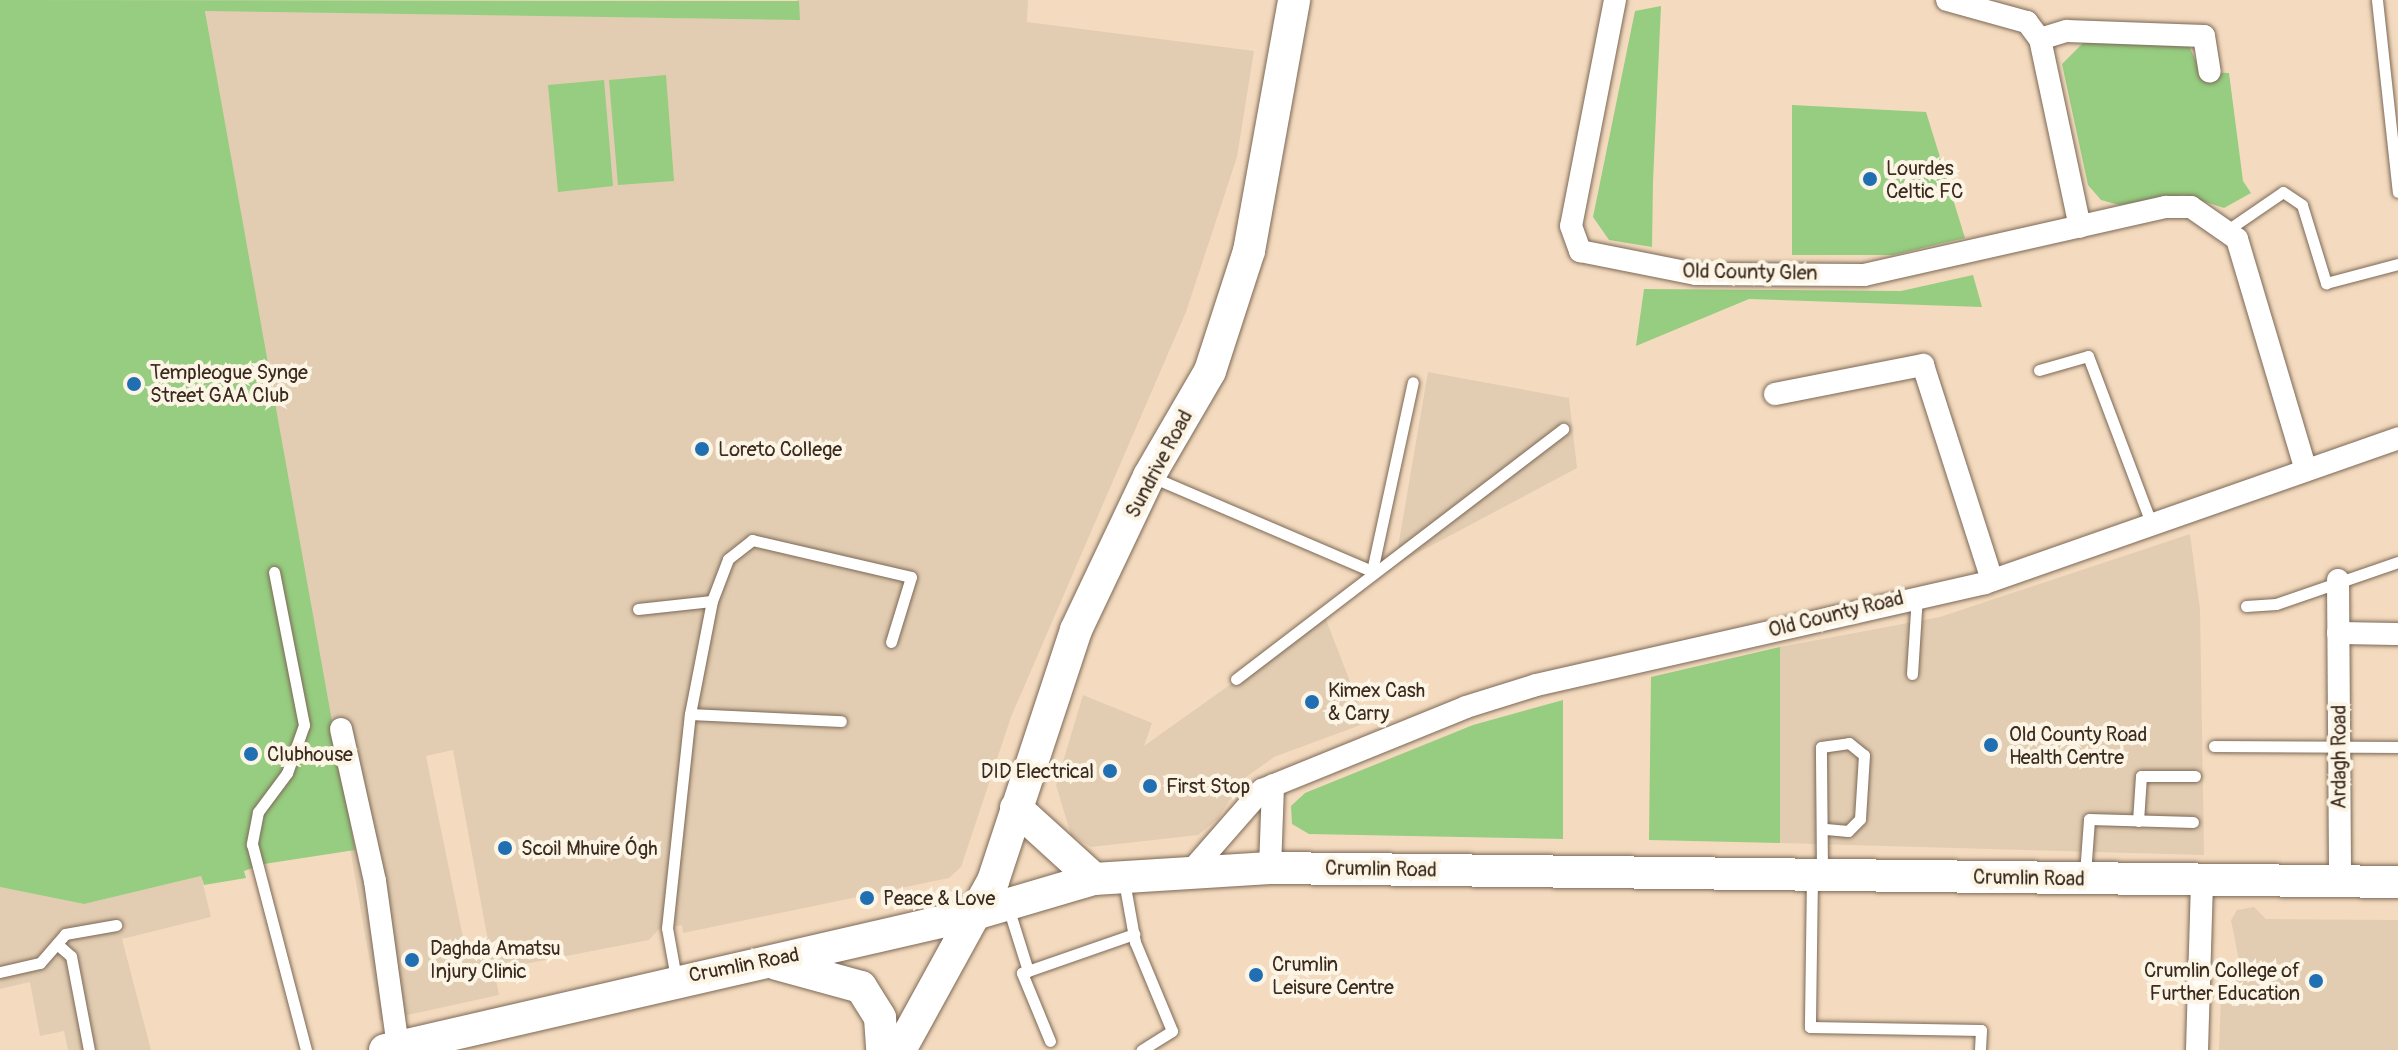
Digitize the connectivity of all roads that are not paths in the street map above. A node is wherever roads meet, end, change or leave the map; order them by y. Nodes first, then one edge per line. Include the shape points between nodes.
1 (1294, 0) edge
2 (1615, 0) edge
3 (1947, 0) edge
4 (2377, 0) edge
5 (2040, 39) junction
6 (2210, 72) dead end
7 (2398, 192) edge
8 (2080, 227) junction
9 (2229, 229) junction
10 (2398, 264) edge
11 (2039, 370) dead end
12 (1413, 382) dead end
13 (1775, 394) dead end
14 (1563, 429) dead end
15 (2398, 438) edge
16 (2305, 467) junction
17 (1149, 476) junction
18 (2151, 523) junction
19 (2398, 562) edge
20 (1372, 571) junction
21 (274, 572) dead end
22 (1992, 580) junction
23 (2338, 580) junction
24 (1917, 594) junction
25 (712, 601) junction
26 (2246, 606) dead end
27 (638, 609) dead end
28 (2338, 633) junction
29 (2398, 634) edge
30 (891, 642) dead end
31 (1912, 674) dead end
32 (1236, 679) dead end
33 (690, 714) junction
34 (841, 721) dead end
35 (341, 729) dead end
36 (2214, 746) dead end
37 (2339, 747) junction
38 (2398, 747) edge
39 (2195, 776) dead end
40 (1273, 785) junction
41 (1016, 808) junction
42 (2138, 821) junction
43 (2193, 822) dead end
44 (1823, 829) junction
45 (1270, 868) junction
46 (1191, 871) junction
47 (1817, 876) junction
48 (1109, 878) junction
49 (2084, 878) junction
50 (2202, 881) junction
51 (2340, 881) junction
52 (2398, 882) edge
53 (1008, 904) junction
54 (975, 914) junction
55 (116, 925) dead end
56 (1134, 934) junction
57 (57, 944) junction
58 (766, 962) junction
59 (1028, 971) junction
60 (0, 972) edge
61 (676, 979) junction
62 (1050, 1041) dead end
63 (392, 1049) edge
64 (89, 1050) edge
65 (306, 1050) edge
66 (882, 1050) edge
67 (900, 1050) edge
68 (1141, 1050) edge
69 (1980, 1050) edge
70 (2197, 1050) edge

1 - 17 main road, Sundrive Road via 1249,251 1210,371
2 - 8 street, Old County Glen via 1571,226 1580,251 1696,274 1864,275
3 - 5 street via 2027,22
4 - 7 lane
5 - 6 street via 2067,31 2204,36
5 - 8 street
8 - 9 street, Old County Glen via 2166,207 2191,207
9 - 10 lane via 2283,192 2302,205 2326,283
9 - 16 street via 2261,302
11 - 18 lane via 2088,356
12 - 20 lane
13 - 22 street via 1923,365
14 - 20 lane via 1444,525
15 - 16 street, Old County Road
16 - 18 street, Old County Road
17 - 20 lane
17 - 41 main road, Sundrive Road via 1076,630
18 - 22 street, Old County Road
19 - 23 lane
20 - 32 lane
21 - 65 lane via 304,725 287,773 258,812 252,844
22 - 24 street, Old County Road
23 - 26 lane via 2276,604
23 - 28 street, Ardagh Road
24 - 31 lane
24 - 40 street, Old County Road via 1536,685
25 - 27 lane
25 - 30 lane via 728,559 752,540 767,538 911,577
25 - 33 lane
28 - 29 street
28 - 37 street, Ardagh Road
33 - 34 lane
33 - 61 lane via 667,928
35 - 63 street via 375,881
36 - 37 lane
37 - 38 lane
37 - 51 street, Ardagh Road
39 - 42 lane via 2141,776
40 - 45 street
40 - 46 street, Old County Road via 1246,804
41 - 48 main road
41 - 54 main road, Sundrive Road
42 - 43 lane
42 - 49 lane via 2089,819
44 - 44 lane via 1821,747 1849,743 1864,755 1860,819 1848,831
44 - 47 lane
45 - 46 main road, Crumlin Road
45 - 47 main road, Crumlin Road
46 - 48 main road, Crumlin Road
47 - 49 main road, Crumlin Road
47 - 69 lane via 1810,1027 1981,1030
48 - 53 main road, Crumlin Road
48 - 56 lane
49 - 50 main road, Crumlin Road
50 - 51 main road, Crumlin Road
50 - 70 street
51 - 52 main road, Crumlin Road
53 - 54 main road, Crumlin Road
53 - 59 lane via 1016,951
54 - 58 main road, Crumlin Road
54 - 67 main road, Sundrive Road
55 - 57 lane via 65,934
56 - 59 lane
56 - 68 lane via 1172,1031
57 - 60 lane via 40,963
57 - 64 lane via 71,956
58 - 61 main road, Crumlin Road
58 - 66 main road via 861,987 880,1018
59 - 62 lane via 1022,973
61 - 63 main road, Crumlin Road

